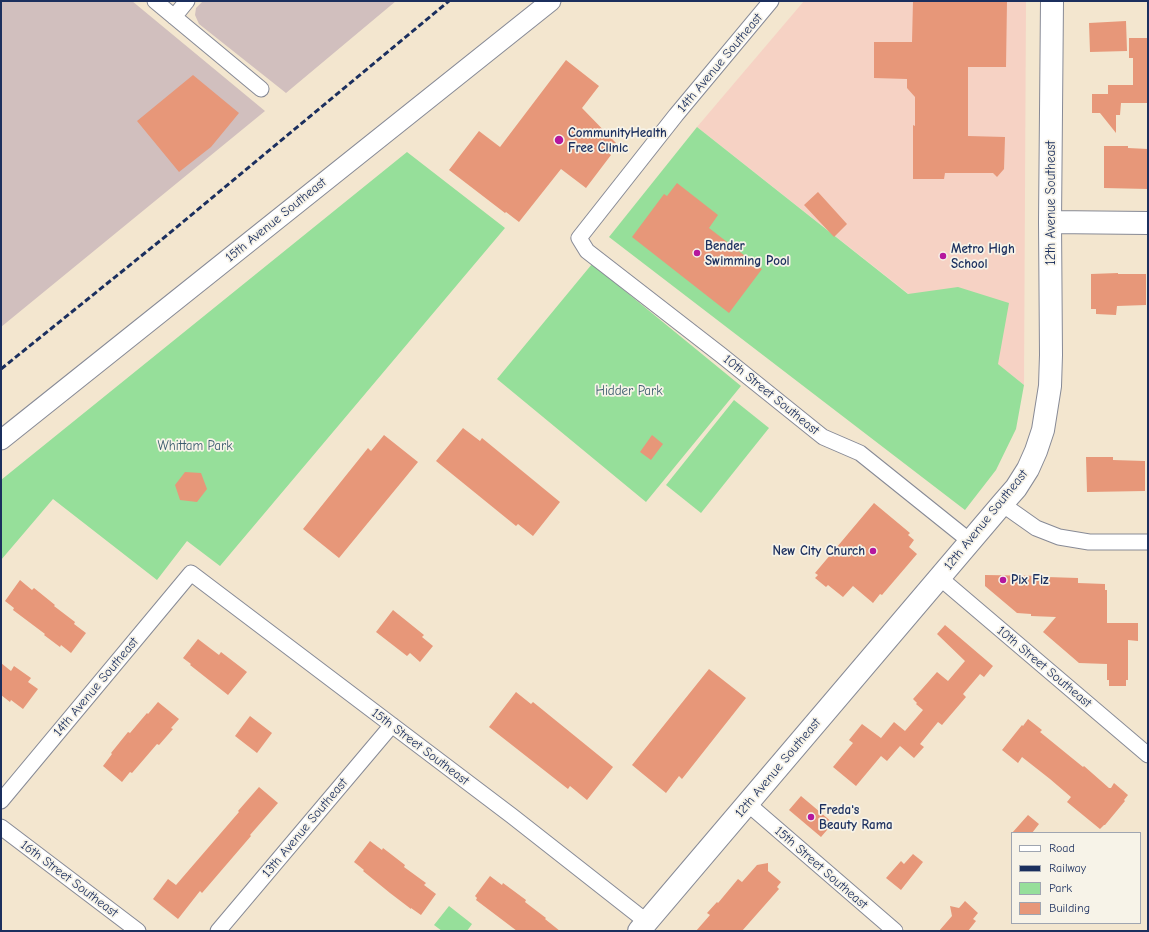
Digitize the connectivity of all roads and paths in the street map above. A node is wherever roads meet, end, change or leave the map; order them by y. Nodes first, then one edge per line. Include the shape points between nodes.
1 (154, 1) edge
2 (187, 1) edge
3 (551, 1) edge
4 (771, 1) edge
5 (1052, 1) edge
6 (174, 17) junction
7 (261, 88) dead end
8 (1050, 222) junction
9 (1148, 223) edge
10 (579, 238) joint
11 (1, 440) edge
12 (1002, 504) junction
13 (971, 542) junction
14 (1148, 542) edge
15 (191, 573) joint
16 (940, 578) junction
17 (392, 726) junction
18 (1148, 755) edge
19 (1, 801) edge
20 (748, 804) junction
21 (1, 827) edge
22 (643, 926) edge
23 (138, 931) edge
24 (218, 931) edge
25 (895, 931) edge

1 - 6 street
2 - 6 street
3 - 11 street, 15th Avenue Southeast
4 - 10 street, 14th Avenue Southeast via 676,115
5 - 8 main road, 12th Avenue Southeast
6 - 7 street
8 - 9 main road
8 - 12 main road, 12th Avenue Southeast via 1051,354 1047,408 1043,430 1028,469
10 - 13 street, 10th Street Southeast via 587,251 823,437 860,453
12 - 13 main road, 12th Avenue Southeast
12 - 14 street via 1036,528 1059,538 1089,542
13 - 16 main road, 12th Avenue Southeast
15 - 17 street, 15th Street Southeast
15 - 19 street, 14th Avenue Southeast
16 - 18 street, 10th Street Southeast
16 - 20 main road, 12th Avenue Southeast
17 - 22 street, 15th Street Southeast via 506,812
17 - 24 street, 13th Avenue Southeast
20 - 22 main road, 12th Avenue Southeast
20 - 25 street, 15th Street Southeast
21 - 23 street, 16th Street Southeast

